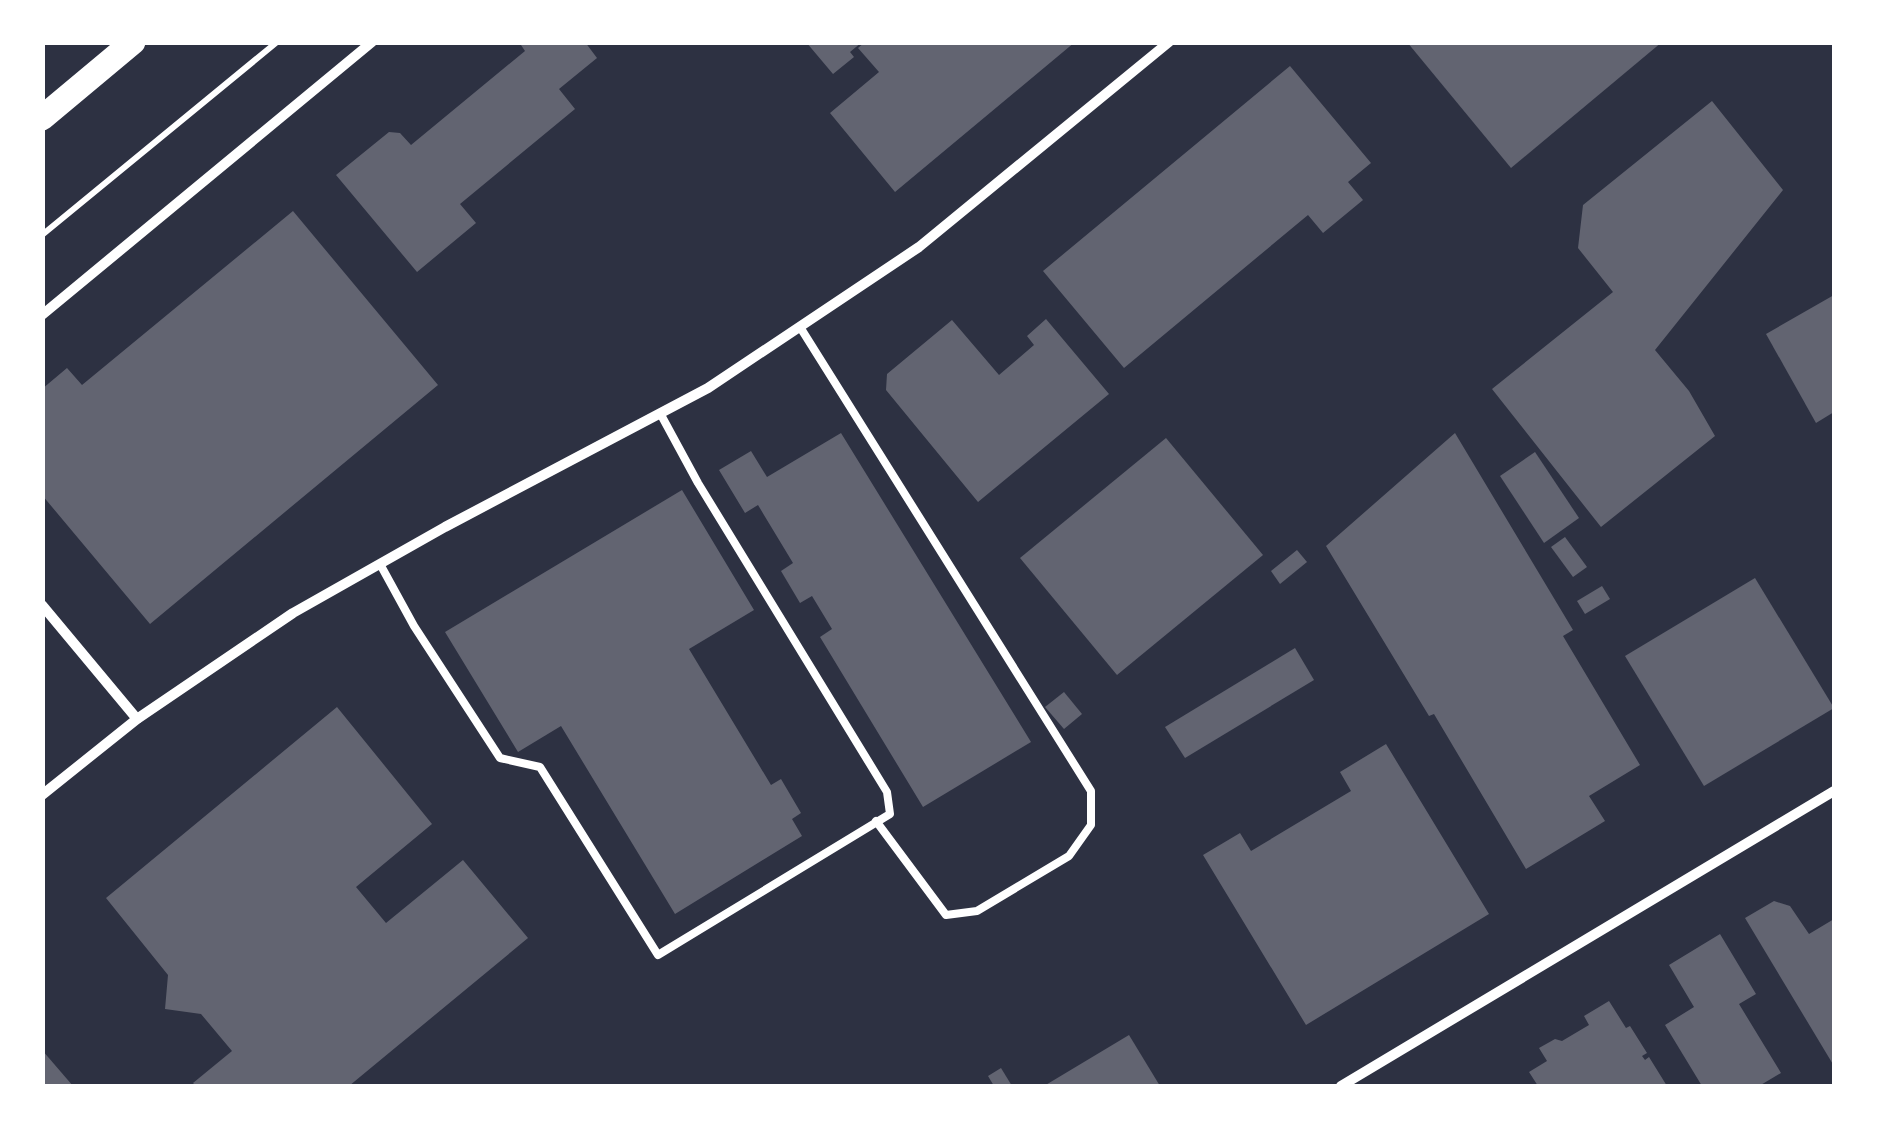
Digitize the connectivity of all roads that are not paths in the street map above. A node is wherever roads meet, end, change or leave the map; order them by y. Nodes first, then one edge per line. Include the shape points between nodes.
1 (133, 42) edge
2 (372, 42) edge
3 (1169, 42) edge
4 (42, 118) edge
5 (42, 315) edge
6 (800, 327) junction
7 (660, 414) junction
8 (380, 564) junction
9 (42, 604) edge
10 (136, 719) junction
11 (1834, 791) edge
12 (42, 795) edge
13 (876, 821) junction
14 (1341, 1086) edge

1 - 4 main road
2 - 5 street
3 - 6 street via 919,247
6 - 7 street
6 - 13 lane via 1090,790 1091,825 1069,856 977,911 946,915
7 - 8 street
7 - 13 lane via 887,792 890,814
8 - 10 street
8 - 13 lane via 500,758 540,767 658,955
9 - 10 street
10 - 12 street
11 - 14 street

